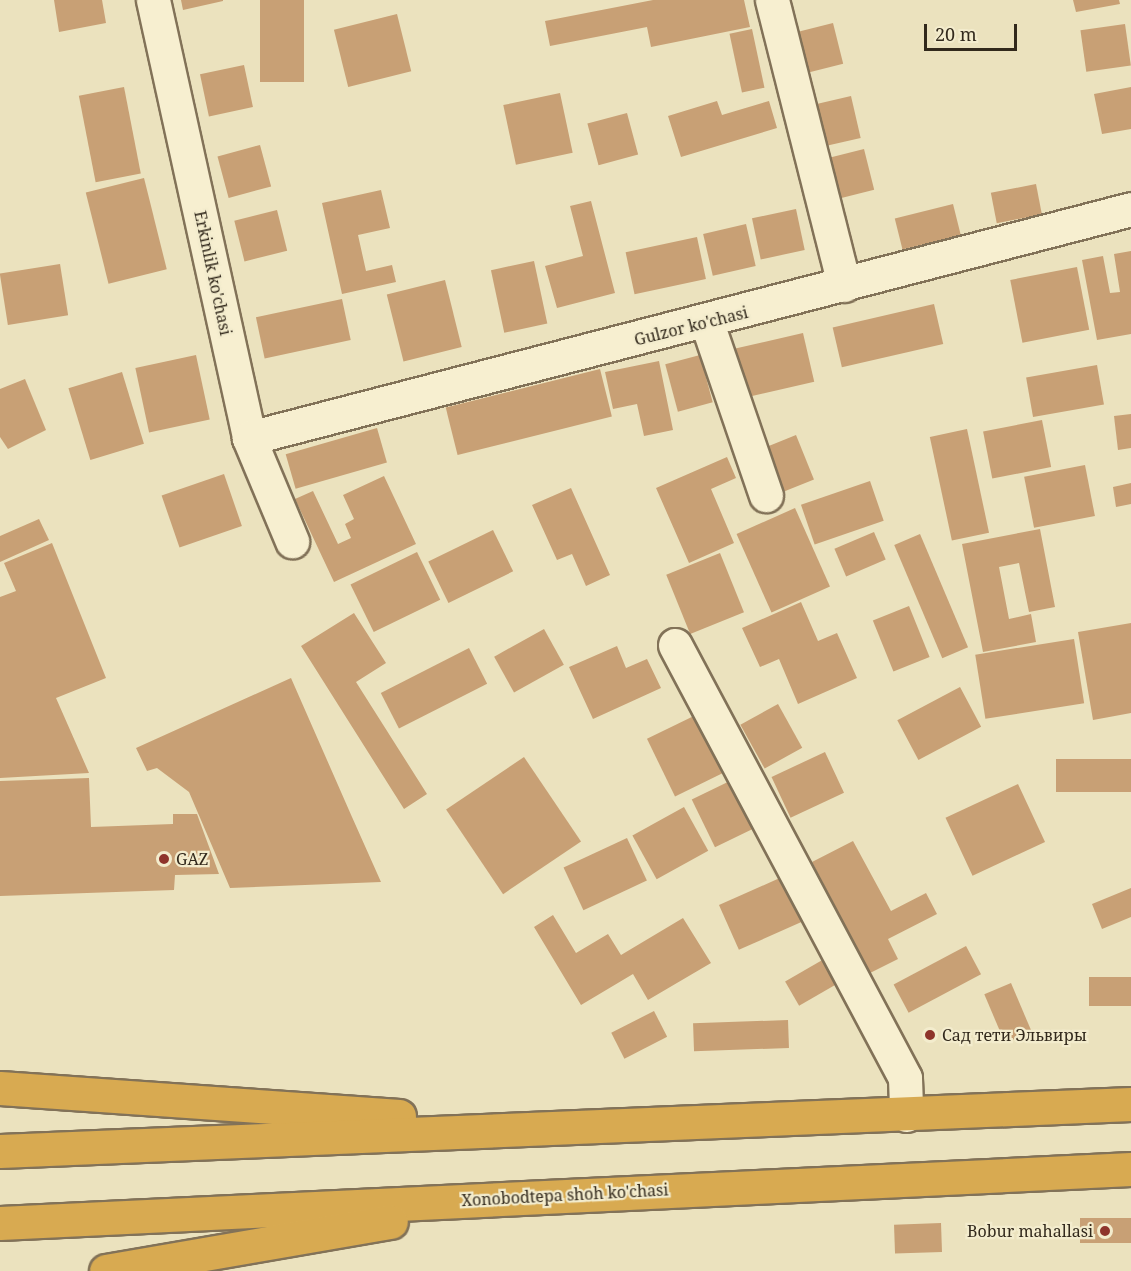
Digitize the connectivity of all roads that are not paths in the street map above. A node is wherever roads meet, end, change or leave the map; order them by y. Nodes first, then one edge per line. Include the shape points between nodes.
1 (153, 0) edge
2 (772, 0) edge
3 (1131, 209) edge
4 (844, 285) junction
5 (707, 323) junction
6 (249, 438) junction
7 (766, 495) dead end
8 (292, 541) dead end
9 (675, 645) dead end
10 (0, 1088) edge
11 (1131, 1104) edge
12 (906, 1115) junction
13 (556, 1128) junction
14 (0, 1151) edge
15 (1131, 1169) edge
16 (564, 1195) junction
17 (0, 1223) edge
18 (106, 1271) edge

1 - 6 street, Erkinlik ko'chasi
2 - 4 street
3 - 4 street, Gulzor ko'chasi
4 - 5 street, Gulzor ko'chasi
5 - 6 street, Gulzor ko'chasi
5 - 7 street
6 - 8 street, Erkinlik ko'chasi
9 - 12 street via 905,1078
10 - 13 highway
11 - 12 highway
12 - 13 highway
13 - 14 highway
15 - 16 highway, Xonobodtepa shoh ko'chasi
16 - 17 highway, Xonobodtepa shoh ko'chasi
16 - 18 highway

